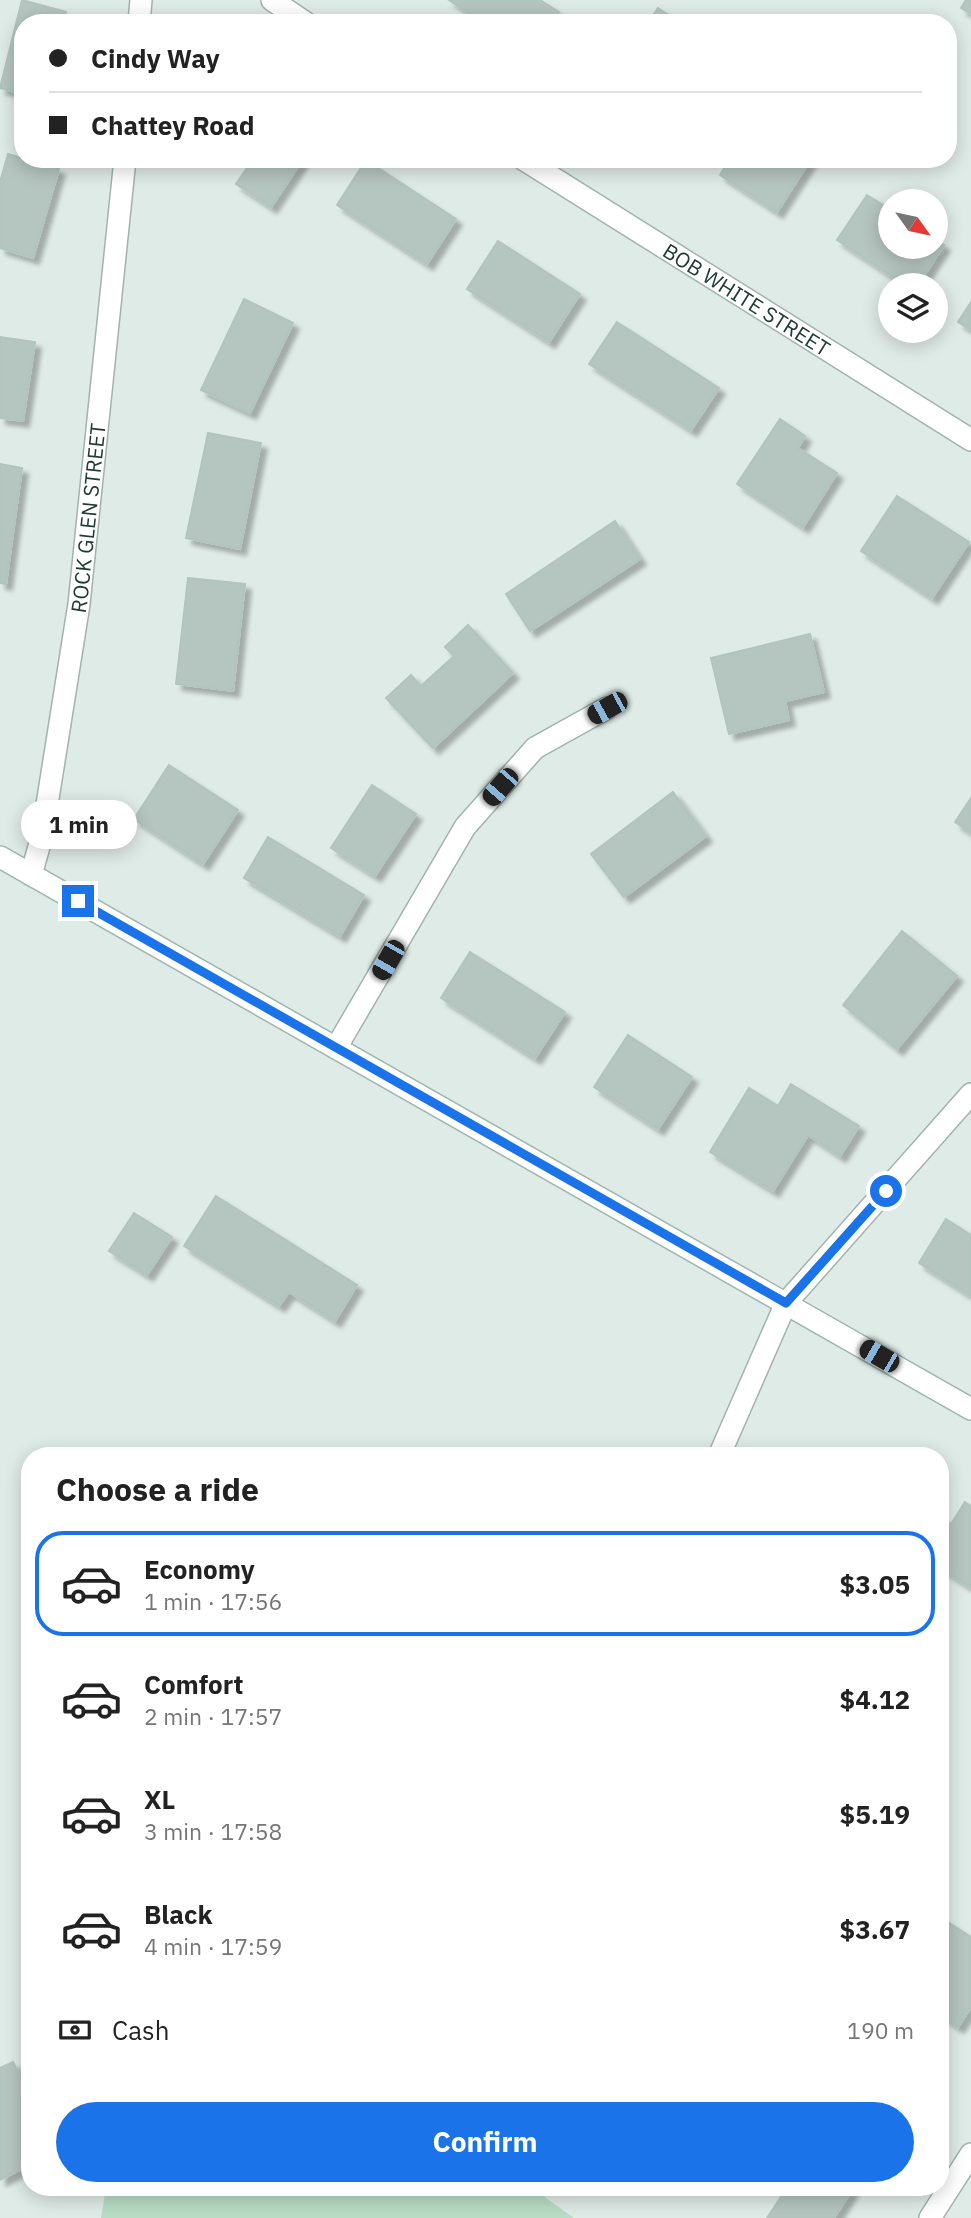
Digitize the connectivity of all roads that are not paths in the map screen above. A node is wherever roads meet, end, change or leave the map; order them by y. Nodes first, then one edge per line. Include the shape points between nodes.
1 (272, 0) edge
2 (293, 14) edge
3 (124, 168) edge
4 (537, 168) edge
5 (971, 440) edge
6 (607, 708) dead end
7 (0, 857) edge
8 (31, 875) junction
9 (336, 1048) junction
10 (971, 1094) edge
11 (786, 1303) junction
12 (971, 1409) edge
13 (723, 1447) edge
14 (971, 2154) edge
15 (949, 2188) edge
16 (944, 2196) edge
17 (930, 2218) edge

1 - 2 street
3 - 8 street, ROCK GLEN STREET via 79,604 42,836
4 - 5 street, BOB WHITE STREET
6 - 9 street via 535,748 465,827
7 - 8 street
8 - 9 street
9 - 11 street
10 - 11 street
11 - 12 street
11 - 13 street
14 - 15 street
16 - 17 street

